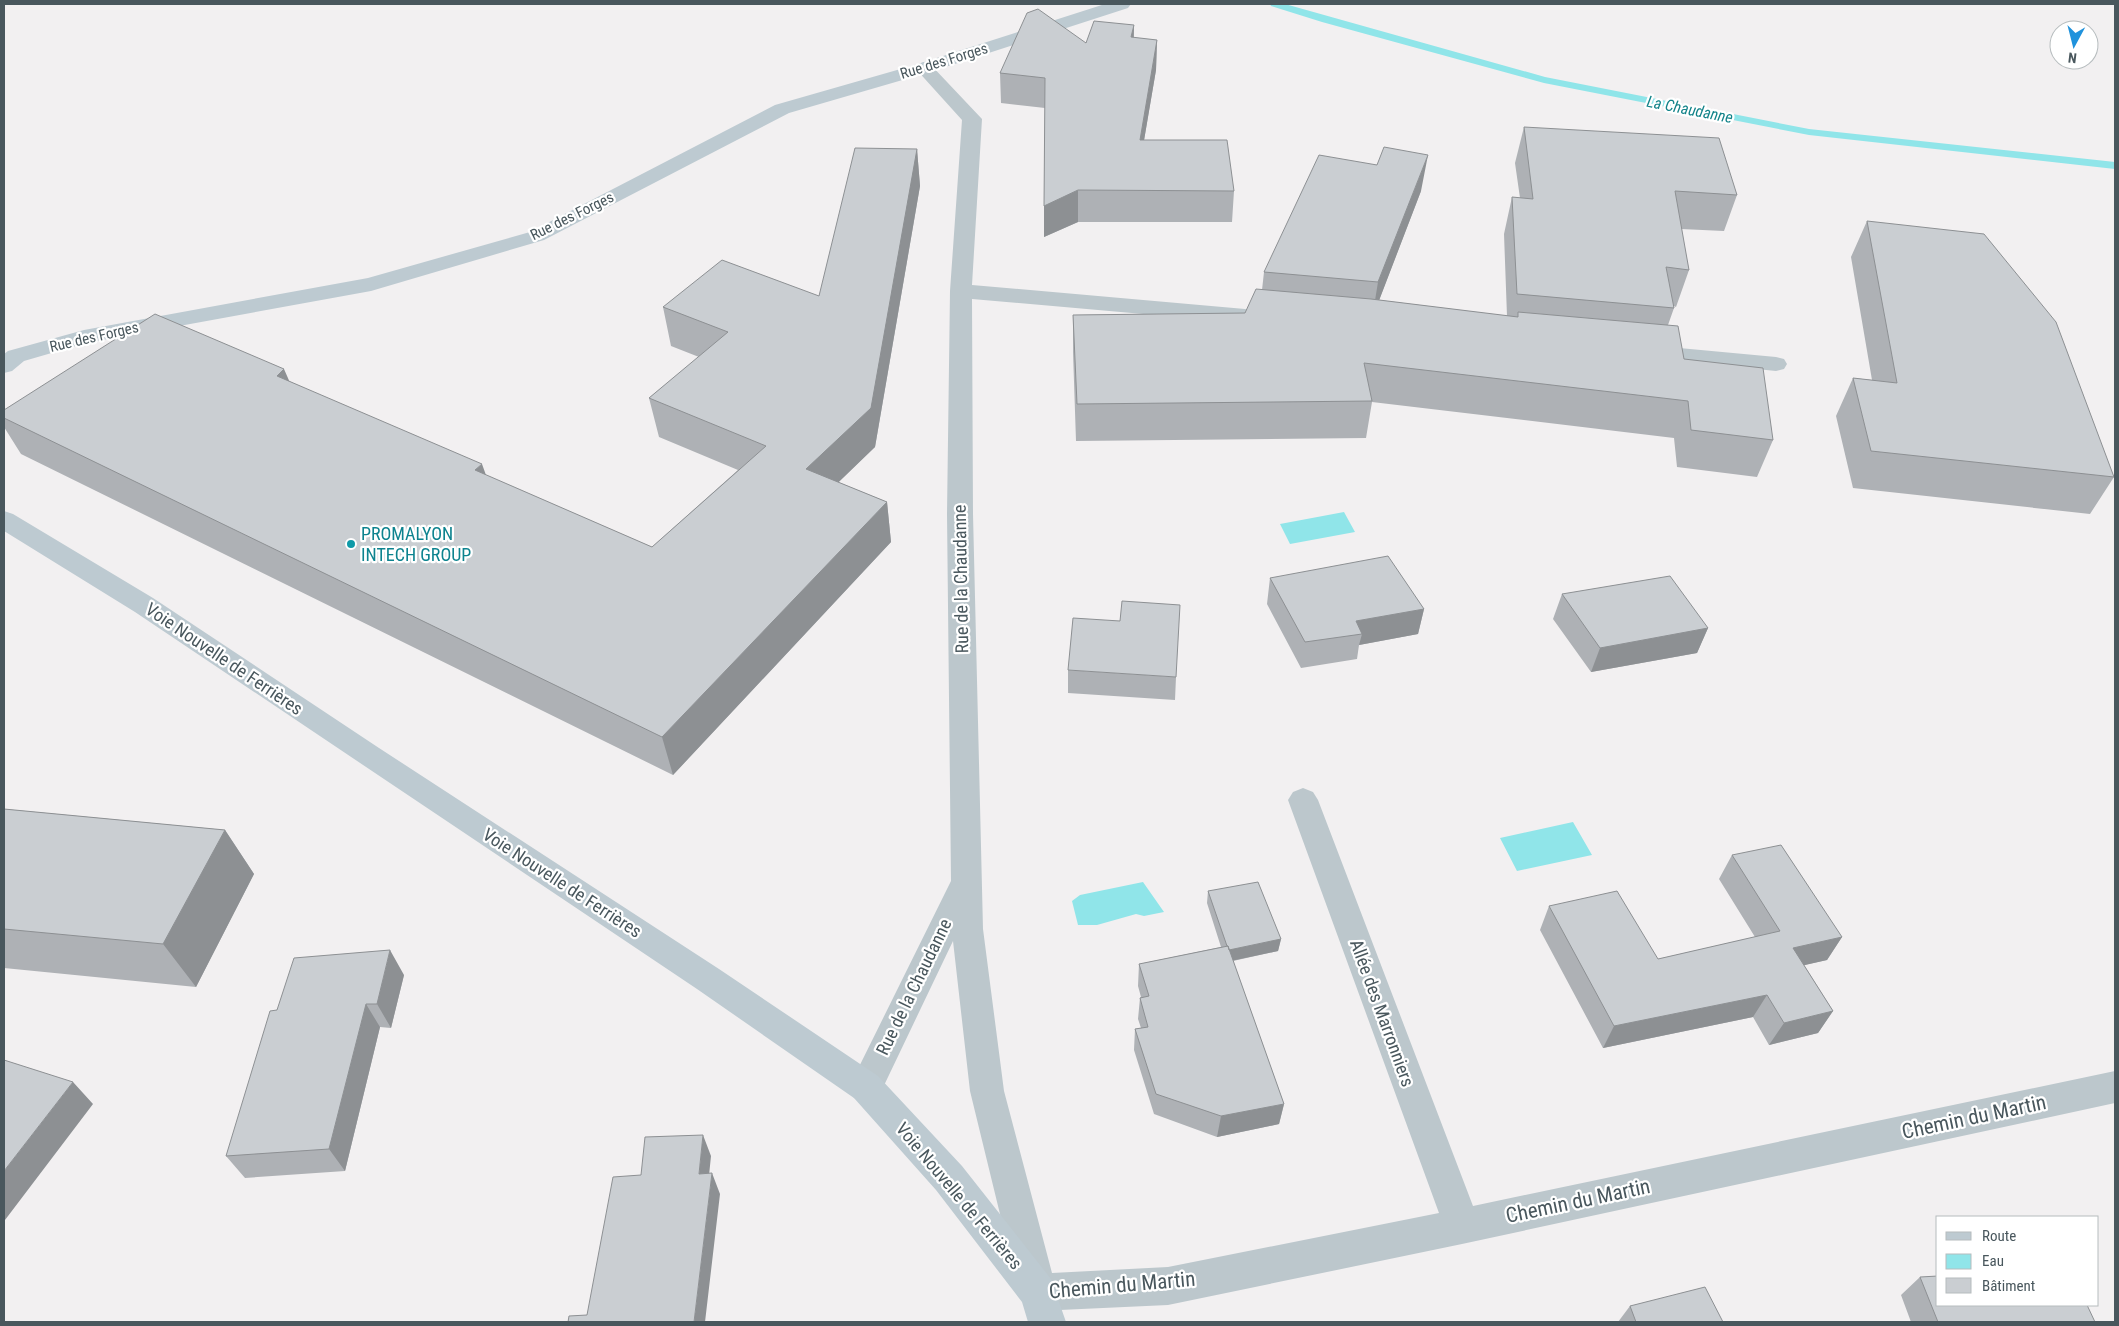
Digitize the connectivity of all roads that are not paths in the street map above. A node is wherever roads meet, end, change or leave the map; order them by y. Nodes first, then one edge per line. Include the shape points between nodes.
1 (1122, 4) edge
2 (924, 68) junction
3 (961, 291) junction
4 (1269, 319) edge
5 (1627, 351) edge
6 (1776, 364) dead end
7 (4, 366) edge
8 (4, 520) edge
9 (1303, 800) dead end
10 (966, 879) junction
11 (866, 1087) junction
12 (2115, 1087) edge
13 (1462, 1226) junction
14 (1042, 1307) edge

1 - 2 street, Rue des Forges
2 - 3 street, Rue de la Chaudanne via 972,119
2 - 7 street, Rue des Forges via 782,109 537,236 371,284 84,337 16,356
3 - 4 street
3 - 10 street, Rue de la Chaudanne via 960,514
5 - 6 street
8 - 11 street, Voie Nouvelle de Ferrières via 144,604
9 - 13 street, Allée des Marronniers
10 - 11 street, Rue de la Chaudanne
10 - 14 street via 967,930 987,1091
11 - 14 street, Voie Nouvelle de Ferrières via 949,1178
12 - 13 street, Chemin du Martin
13 - 14 street, Chemin du Martin via 1168,1286

